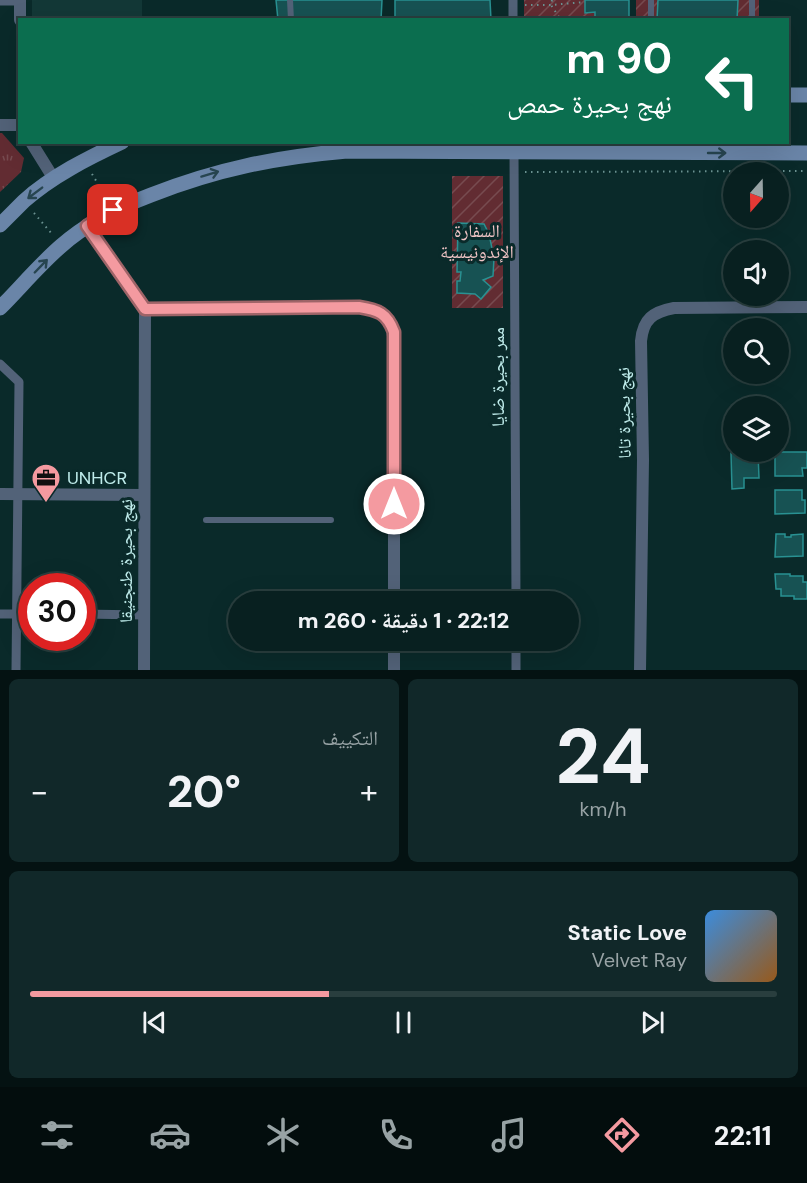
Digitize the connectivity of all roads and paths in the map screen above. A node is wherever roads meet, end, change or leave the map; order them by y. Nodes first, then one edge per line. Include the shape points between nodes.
1 (290, 0) edge
2 (552, 0) edge
3 (651, 0) edge
4 (752, 0) edge
5 (0, 1) edge
6 (20, 1) edge
7 (585, 2) dead end
8 (513, 3) edge
9 (551, 5) junction
10 (20, 18) edge
11 (291, 18) edge
12 (560, 18) edge
13 (651, 18) edge
14 (752, 18) edge
15 (789, 95) edge
16 (807, 95) edge
17 (0, 125) edge
18 (18, 125) edge
19 (32, 144) edge
20 (118, 144) edge
21 (514, 152) junction
22 (807, 153) edge
23 (85, 161) junction
24 (807, 171) edge
25 (514, 172) junction
26 (54, 179) junction
27 (25, 201) junction
28 (113, 210) junction
29 (0, 225) edge
30 (87, 226) junction
31 (61, 246) junction
32 (807, 307) edge
33 (0, 308) edge
34 (145, 309) junction
35 (0, 364) edge
36 (0, 494) edge
37 (17, 494) junction
38 (144, 495) junction
39 (206, 520) dead end
40 (331, 520) dead end
41 (394, 591) edge
42 (516, 591) edge
43 (0, 614) edge
44 (16, 614) junction
45 (96, 614) edge
46 (144, 615) junction
47 (394, 651) edge
48 (516, 651) edge
49 (16, 670) edge
50 (144, 670) edge
51 (394, 670) edge
52 (516, 670) edge
53 (640, 670) edge

1 - 11 lane
2 - 9 path
3 - 13 lane
4 - 14 lane
5 - 6 street
6 - 10 street
7 - 9 path
8 - 9 path
9 - 12 path
15 - 16 main road
17 - 18 street
19 - 26 street
20 - 23 main road
21 -> 22 main road
21 - 25 street, ممر بحيرة ضايا
28 -> 21 main road via 217,172 302,155 346,151
23 - 26 main road
23 - 28 path
24 - 25 path
25 - 42 street, ممر بحيرة ضايا
26 -> 27 main road
27 - 29 main road
27 - 31 path
28 - 30 main road
30 - 31 main road
30 - 34 street
33 -> 31 main road
32 - 53 street, نهج بحيرة تانا via 674,308 648,319 642,330
34 - 38 street, نهج بحيرة طنجنيقا
34 - 41 street via 359,307 372,309 390,322 394,332
35 - 37 street via 19,382
36 - 37 street
37 - 38 street
37 - 44 street
38 - 46 street, نهج بحيرة طنجنيقا
39 - 40 lane
43 - 44 street
44 - 49 street
45 - 46 street
46 - 50 street, نهج بحيرة طنجنيقا
47 - 51 street
48 - 52 street

